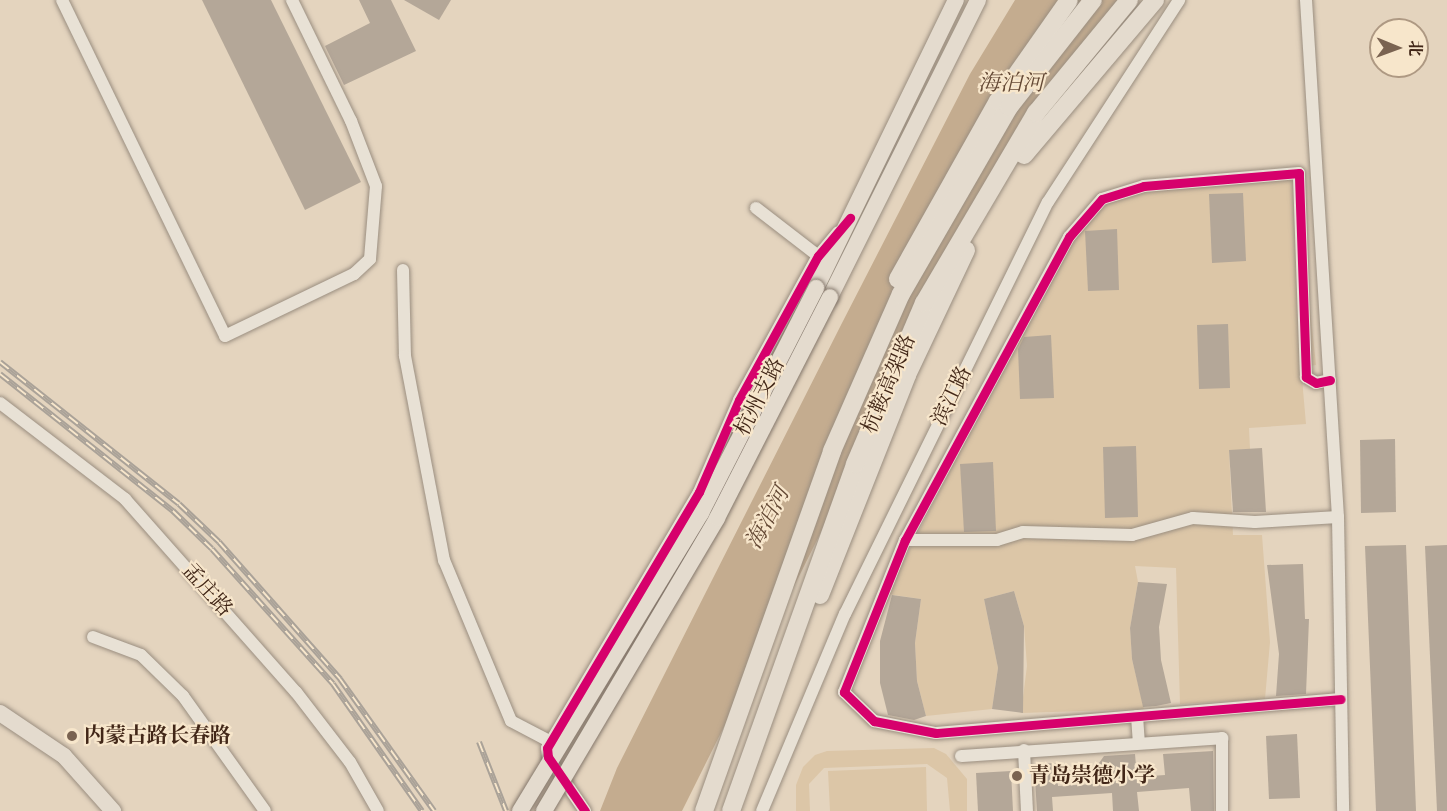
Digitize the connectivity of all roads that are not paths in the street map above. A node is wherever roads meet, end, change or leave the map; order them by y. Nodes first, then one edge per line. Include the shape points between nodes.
1 (62, 0) edge
2 (292, 0) edge
3 (956, 0) edge
4 (978, 0) edge
5 (1069, 0) edge
6 (1093, 0) edge
7 (1130, 0) edge
8 (1155, 0) edge
9 (1179, 0) edge
10 (1306, 0) edge
11 (756, 208) dead end
12 (850, 218) junction
13 (818, 256) junction
14 (403, 270) dead end
15 (823, 292) junction
16 (1330, 380) junction
17 (0, 403) edge
18 (821, 481) junction
19 (1338, 517) junction
20 (905, 540) junction
21 (93, 637) dead end
22 (1341, 699) junction
23 (0, 713) edge
24 (1137, 716) junction
25 (763, 722) junction
26 (551, 742) junction
27 (1140, 742) junction
28 (1024, 750) junction
29 (961, 756) dead end
30 (112, 811) edge
31 (265, 811) edge
32 (378, 811) edge
33 (520, 811) edge
34 (543, 811) edge
35 (585, 811) edge
36 (704, 811) edge
37 (731, 811) edge
38 (762, 811) edge
39 (1027, 811) edge
40 (1222, 811) edge
41 (1343, 811) edge

1 - 2 street via 225,336 354,274 369,259 376,186 351,121
3 - 12 main road, 杭州支路
4 - 15 main road, 杭州支路
5 - 18 highway via 998,101 912,250 857,371
6 - 18 highway, 杭鞍高架路 via 1009,107 901,294
7 - 25 highway, 杭鞍高架路 via 1036,113 924,303 855,464
8 - 25 highway via 1036,137 968,247 907,375 849,528
9 - 38 street, 滨江路 via 1048,202 845,614
10 - 16 street
11 - 13 street
12 - 13 street
12 - 15 main road, 杭州支路
13 - 26 street via 739,400 699,492
14 - 26 street via 405,356 444,560 511,721
15 - 33 main road, 杭州支路, bridge via 701,513
15 - 34 main road, 杭州支路, bridge via 717,518
16 - 19 street
16 - 20 street via 1316,383 1306,377 1299,173 1144,186 1102,199 1069,237
17 - 32 street, 孟庄路 via 125,499 296,692 350,762
18 - 36 highway, 杭鞍高架路
19 - 20 street via 1255,522 1193,518 1132,535 1023,532 997,540
19 - 22 street
20 - 24 street via 844,692 874,721 936,733
21 - 31 street via 141,655 183,696
22 - 24 street
22 - 41 street
23 - 30 main road via 63,756
24 - 27 street
25 - 37 highway, 杭鞍高架路
26 - 35 street via 548,757
27 - 28 street
27 - 40 street via 1222,738
28 - 29 street
28 - 39 street

